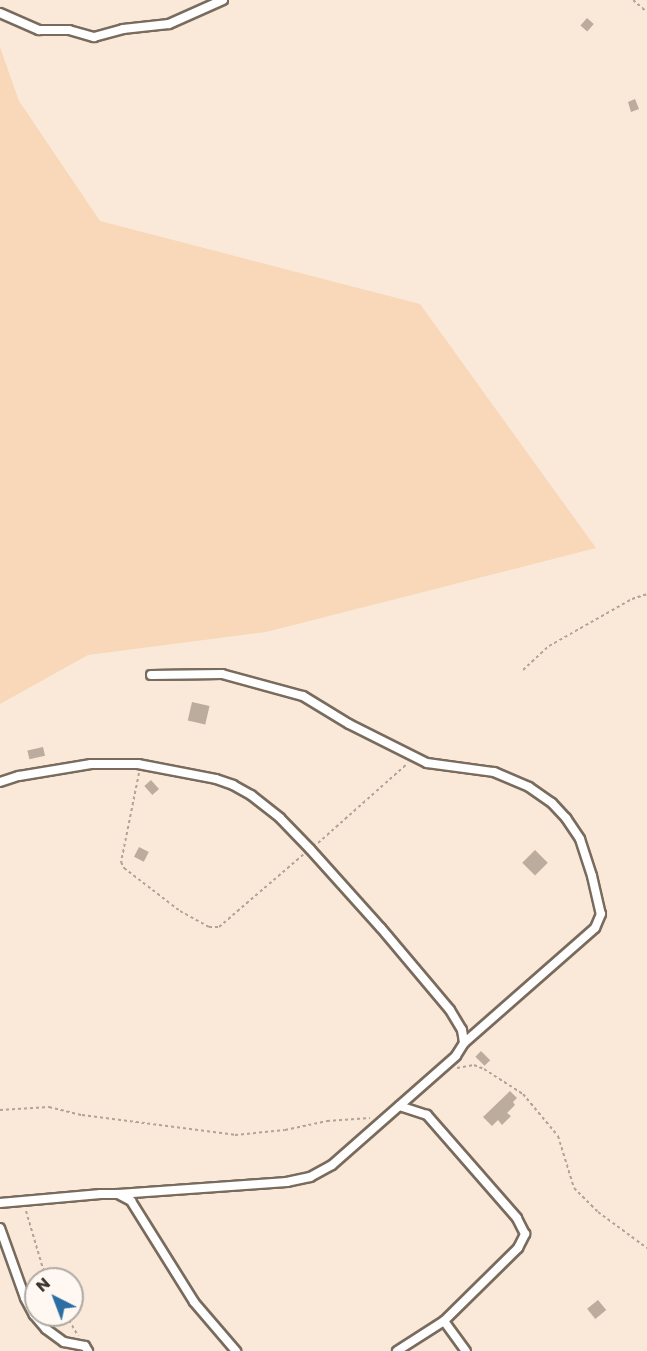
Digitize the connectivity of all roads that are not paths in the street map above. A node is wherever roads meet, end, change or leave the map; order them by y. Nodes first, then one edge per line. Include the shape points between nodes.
1 (223, 0) edge
2 (0, 13) edge
3 (151, 675) dead end
4 (0, 782) edge
5 (464, 1043) junction
6 (399, 1106) junction
7 (118, 1194) junction
8 (0, 1203) edge
9 (0, 1228) edge
10 (444, 1322) junction
11 (86, 1349) edge
12 (236, 1351) edge
13 (398, 1351) edge
14 (466, 1351) edge

1 - 2 street via 169,24 94,37 69,30 39,30
3 - 5 street via 222,674 278,688 303,696 428,763 494,772 529,787 552,803 580,839 601,914 595,928
4 - 5 street via 91,764 141,764 216,779 251,795 280,818 381,928 450,1010 462,1030
5 - 6 street via 456,1056
6 - 7 street via 332,1165 310,1178
6 - 10 street via 427,1116 517,1218 525,1234 518,1248
7 - 8 street
7 - 12 street via 131,1201 194,1302
9 - 11 street via 34,1315 64,1342
10 - 13 street
10 - 14 street

